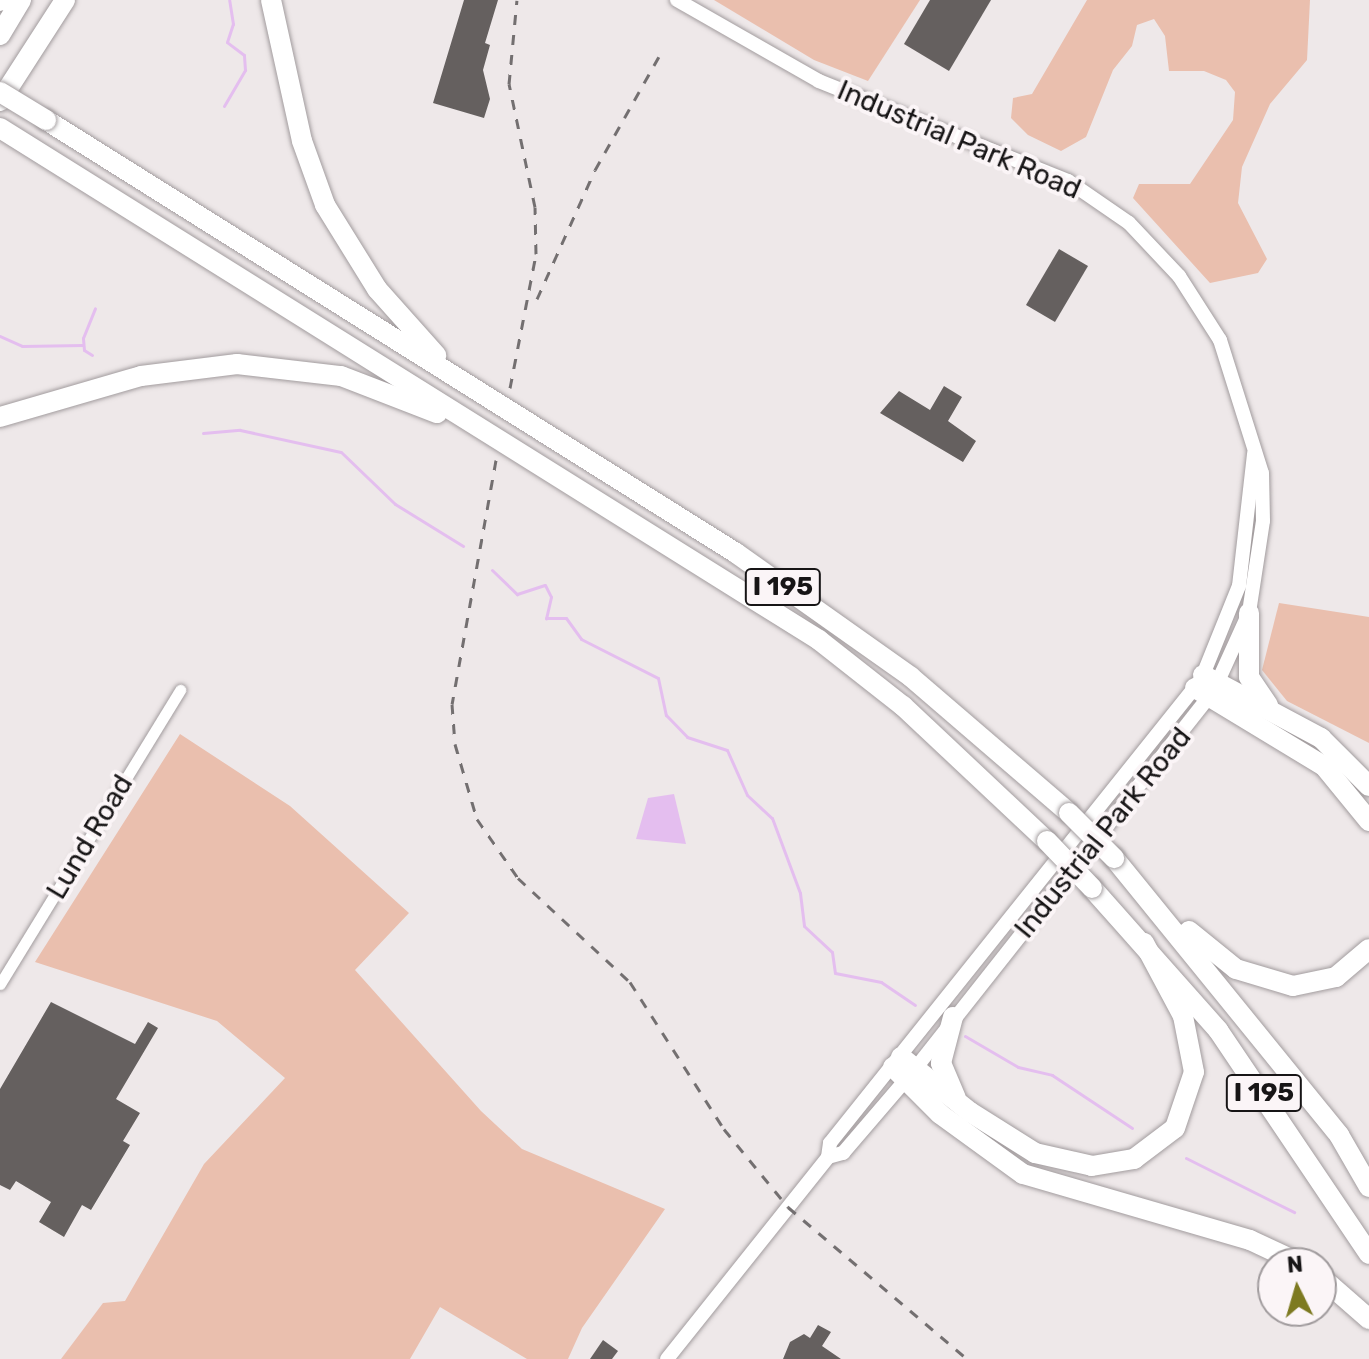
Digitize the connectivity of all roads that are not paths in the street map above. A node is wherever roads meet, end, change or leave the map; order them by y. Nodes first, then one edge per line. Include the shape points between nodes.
1 (21, 0) edge
2 (65, 0) edge
3 (271, 0) edge
4 (677, 0) edge
5 (0, 35) edge
6 (0, 92) edge
7 (0, 101) edge
8 (0, 128) edge
9 (476, 388) junction
10 (0, 417) edge
11 (1254, 454) junction
12 (534, 464) junction
13 (1249, 613) junction
14 (1207, 685) junction
15 (180, 690) dead end
16 (1280, 715) junction
17 (1369, 786) edge
18 (1369, 821) edge
19 (1114, 858) junction
20 (1144, 943) junction
21 (1369, 949) edge
22 (0, 984) edge
23 (953, 1017) junction
24 (903, 1068) junction
25 (970, 1112) junction
26 (1369, 1187) edge
27 (1265, 1247) edge
28 (1369, 1254) edge
29 (1337, 1291) edge
30 (1369, 1319) edge
31 (667, 1359) edge

1 - 5 highway
2 - 7 highway
3 - 9 highway via 302,141 337,228 405,323
4 - 11 main road, Industrial Park Road via 819,81 1042,168 1121,216 1158,251 1211,322 1235,377
6 - 9 highway, bridge
8 - 12 highway
9 - 19 highway, I 195, bridge via 736,553 898,668 1069,813
10 - 12 highway via 161,372 281,366 398,395
11 - 13 main road, Industrial Park Road via 1262,473 1263,521
11 - 14 main road, Industrial Park Road via 1239,586
12 - 20 highway, I 195, bridge via 819,640 903,706 1047,841
13 - 14 main road, Industrial Park Road
13 - 16 highway via 1251,685
14 - 16 highway
14 - 18 highway via 1324,766
14 - 23 main road, Industrial Park Road
14 - 24 main road, Industrial Park Road
15 - 22 street, Lund Road
16 - 17 highway via 1331,746
19 - 21 highway via 1201,942 1256,979 1312,984 1336,977
19 - 26 highway, I 195 via 1339,1135
20 - 25 highway via 1174,995 1192,1051 1189,1100 1170,1134 1134,1159 1080,1165 1021,1147
20 - 28 highway, I 195 via 1266,1095
23 - 24 main road, Industrial Park Road
23 - 25 highway via 943,1073
24 - 25 highway
24 - 27 highway via 961,1131 1023,1174
24 - 31 main road, Industrial Park Road via 830,1143 828,1157
29 - 30 highway

